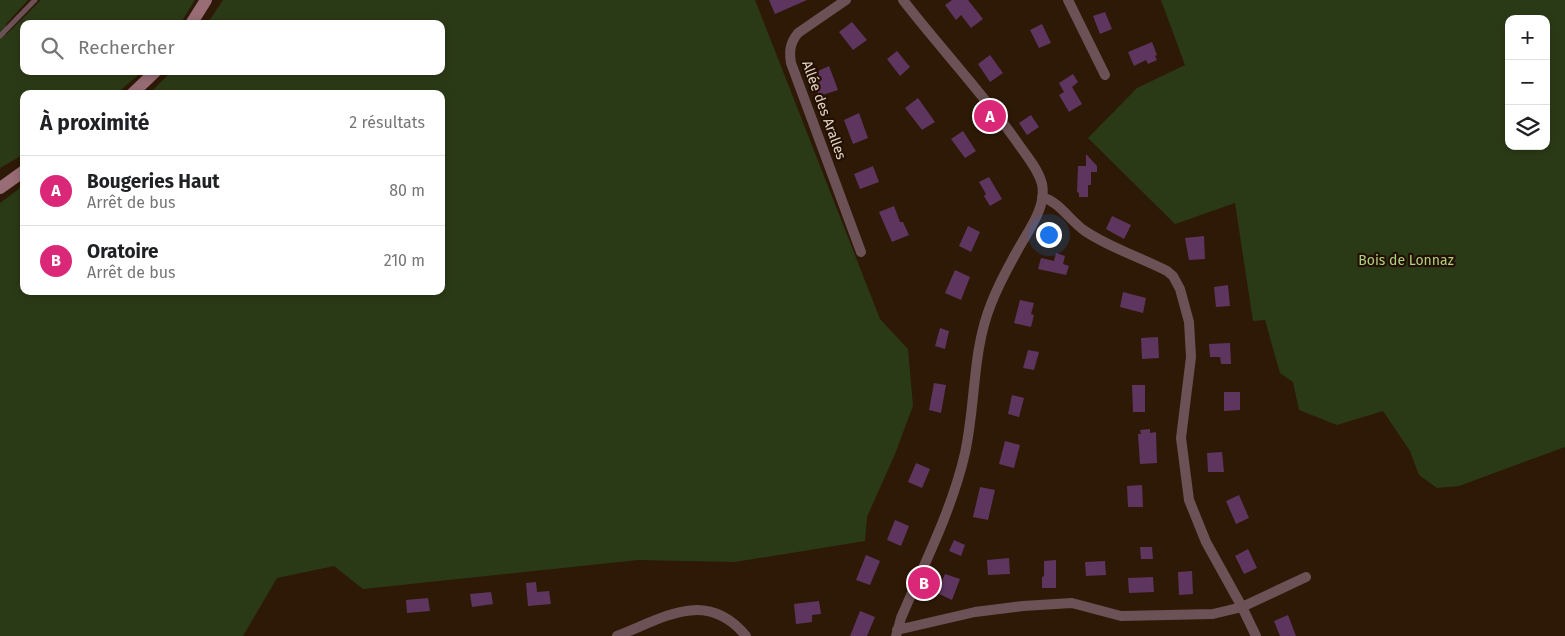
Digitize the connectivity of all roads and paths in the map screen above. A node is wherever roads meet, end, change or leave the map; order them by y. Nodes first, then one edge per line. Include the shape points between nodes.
1 (35, 0) edge
2 (206, 0) edge
3 (846, 0) edge
4 (903, 0) edge
5 (1068, 0) edge
6 (194, 20) edge
7 (0, 36) edge
8 (152, 75) edge
9 (1105, 76) dead end
10 (136, 90) edge
11 (20, 174) edge
12 (0, 188) edge
13 (1042, 197) junction
14 (861, 252) dead end
15 (1306, 578) dead end
16 (1242, 607) junction
17 (897, 633) edge
18 (617, 636) edge
19 (746, 636) edge
20 (1256, 636) edge

1 - 7 lane
2 - 6 main road
3 - 14 street, Allée des Aralles via 798,33 790,53
4 - 13 street via 999,117 1038,174
5 - 9 street
8 - 10 main road
11 - 12 main road
13 - 16 street via 1050,199 1091,235 1167,271 1180,289 1189,322 1191,357 1181,438 1189,500 1206,542
13 - 17 street via 1033,223 986,317 976,364 966,444 955,489
15 - 16 street
16 - 17 street via 1213,614 1120,616 1072,604 1023,606 975,612
16 - 20 street
18 - 19 street via 690,609 720,614

